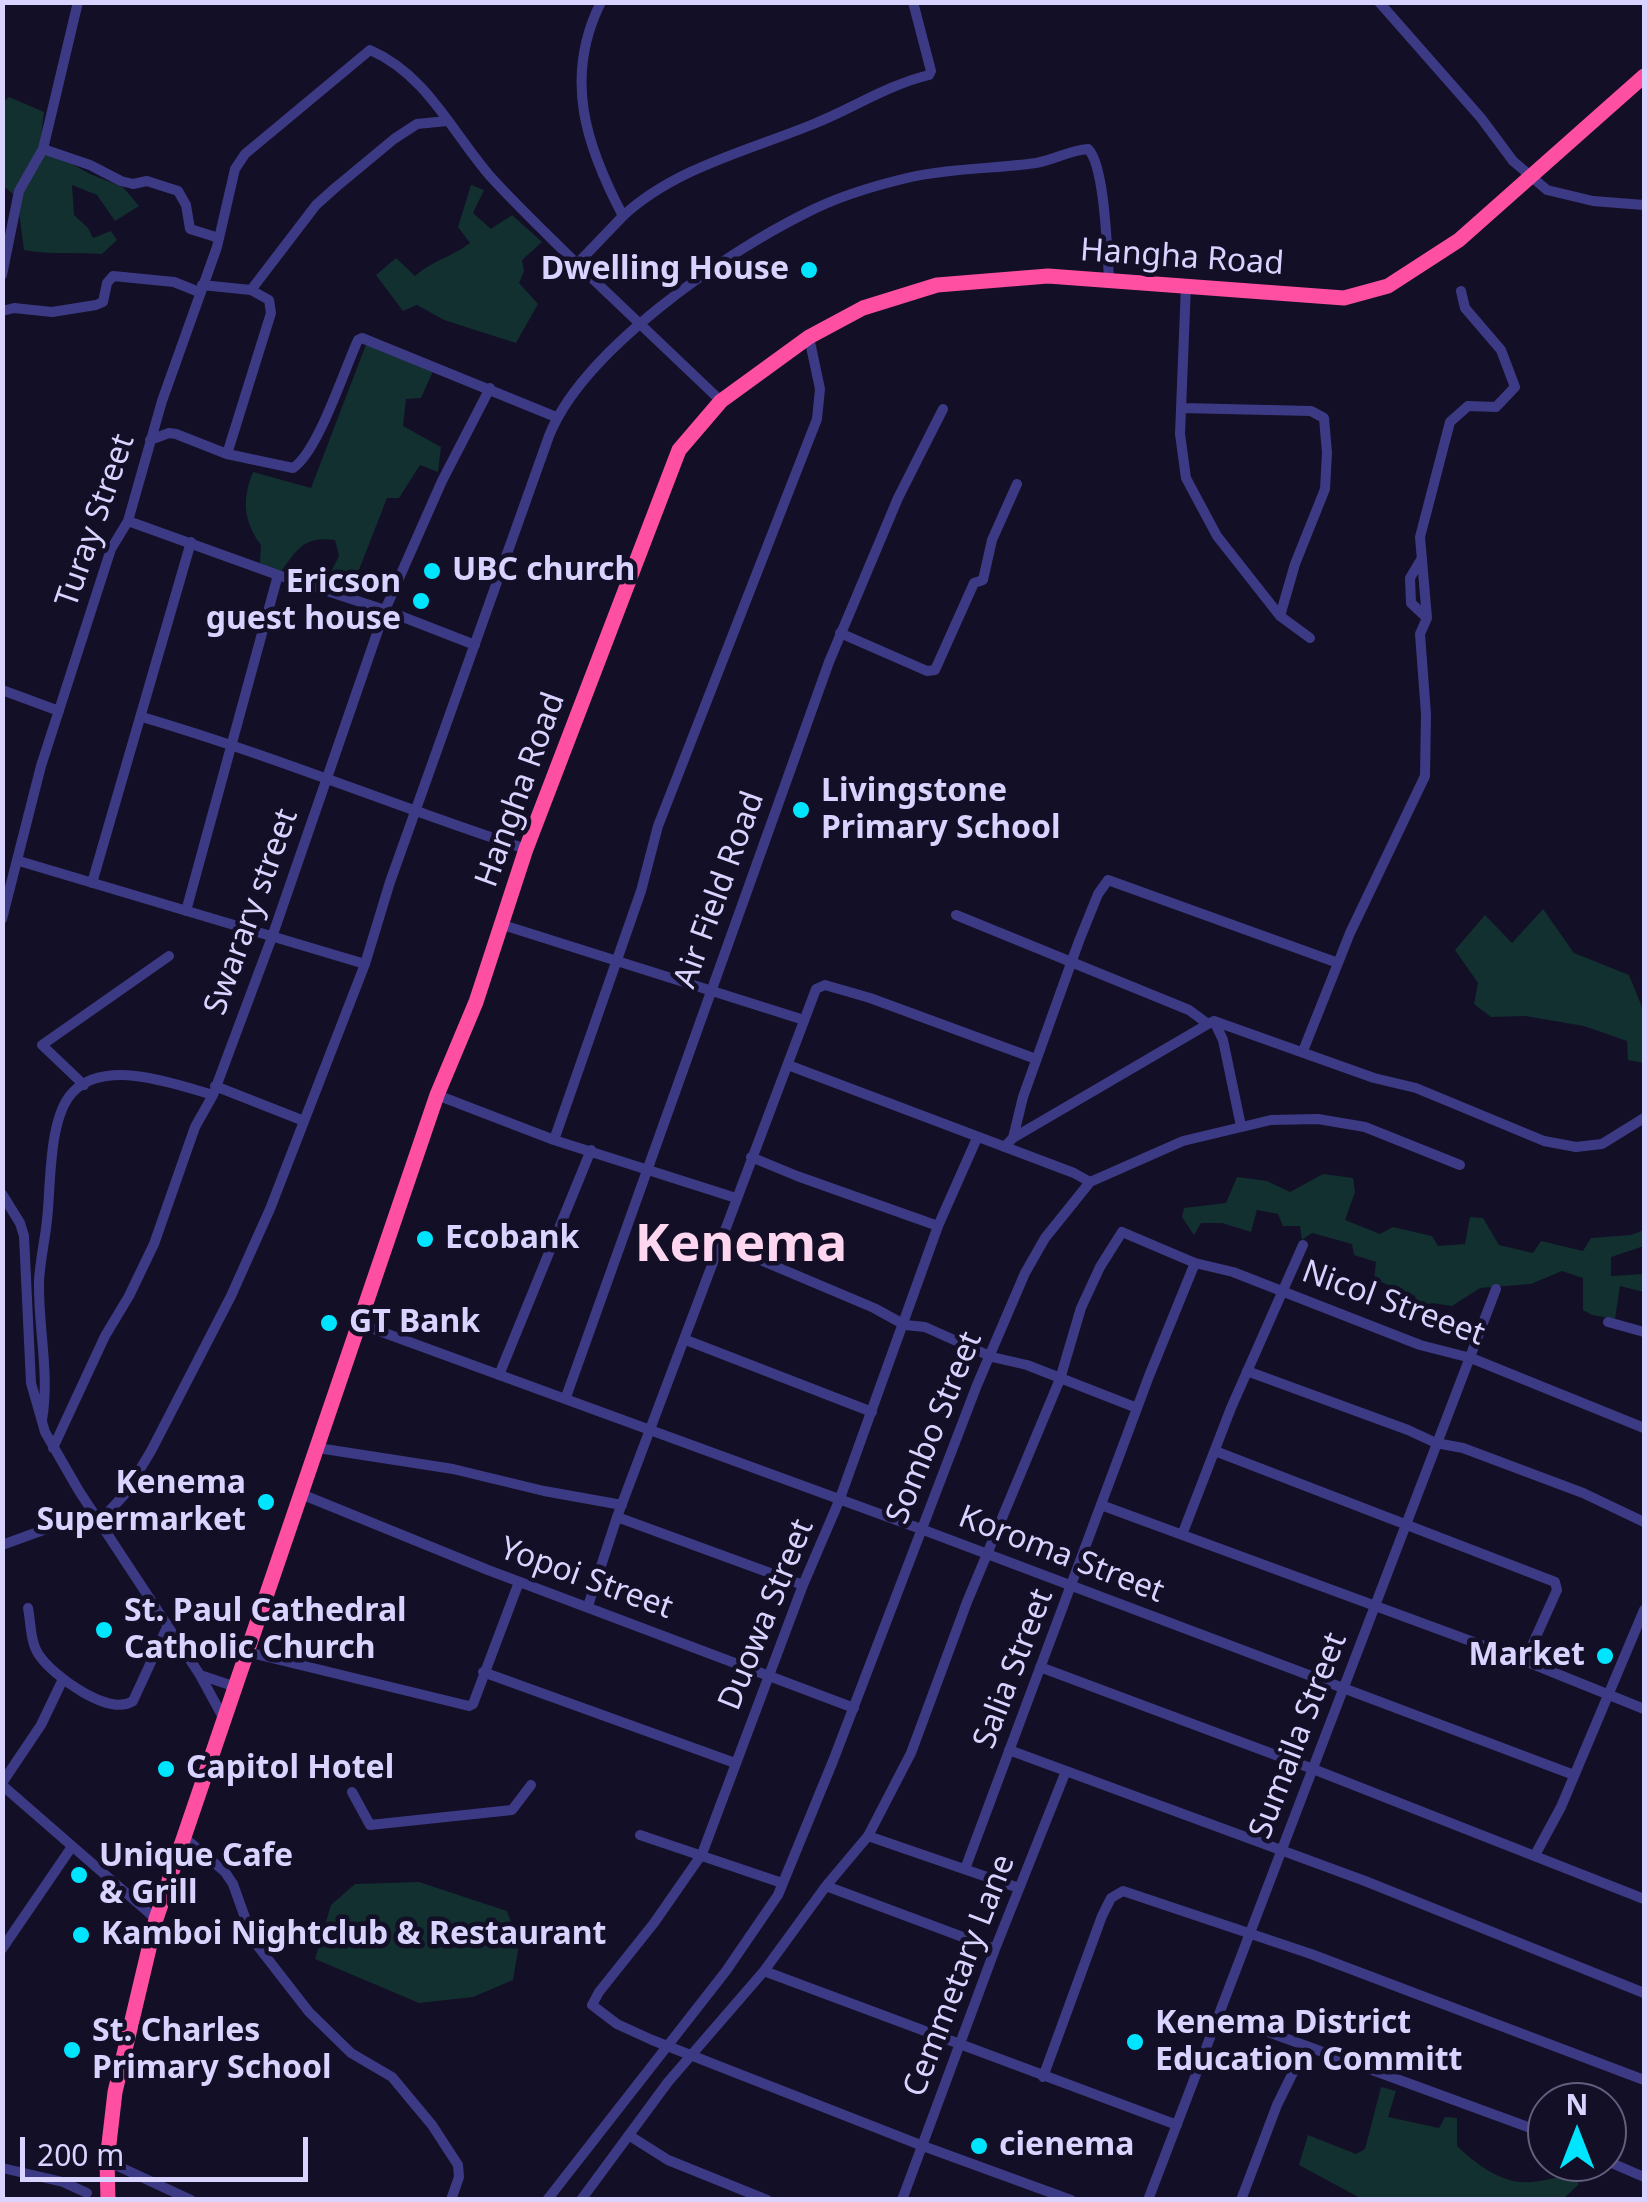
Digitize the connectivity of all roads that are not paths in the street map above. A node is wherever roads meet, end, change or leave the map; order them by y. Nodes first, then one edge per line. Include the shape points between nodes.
1 (78, 2) edge
2 (601, 2) edge
3 (914, 2) edge
4 (1379, 2) edge
5 (1644, 76) edge
6 (446, 121) junction
7 (43, 149) junction
8 (1531, 176) junction
9 (1644, 205) edge
10 (623, 216) junction
11 (219, 238) junction
12 (577, 264) junction
13 (2, 275) edge
14 (1109, 278) junction
15 (1186, 286) junction
16 (200, 289) junction
17 (251, 290) junction
18 (1462, 292) dead end
19 (2, 311) edge
20 (642, 323) junction
21 (809, 337) junction
22 (490, 388) junction
23 (721, 401) junction
24 (943, 408) dead end
25 (1182, 408) junction
26 (556, 418) junction
27 (150, 440) junction
28 (226, 454) junction
29 (1017, 484) dead end
30 (128, 520) junction
31 (191, 542) junction
32 (278, 575) junction
33 (386, 610) junction
34 (1280, 616) junction
35 (840, 634) junction
36 (1310, 638) dead end
37 (475, 646) junction
38 (2, 690) edge
39 (58, 711) junction
40 (142, 717) junction
41 (232, 743) junction
42 (326, 778) junction
43 (417, 813) junction
44 (526, 849) junction
45 (19, 861) junction
46 (92, 883) junction
47 (186, 911) junction
48 (956, 915) dead end
49 (2, 918) edge
50 (503, 925) junction
51 (272, 937) junction
52 (169, 956) dead end
53 (616, 960) junction
54 (1074, 961) junction
55 (365, 964) junction
56 (1338, 964) junction
57 (711, 989) junction
58 (804, 1020) junction
59 (1211, 1023) junction
60 (1303, 1051) junction
61 (1036, 1059) junction
62 (788, 1065) junction
63 (84, 1084) junction
64 (214, 1090) junction
65 (437, 1095) junction
66 (1644, 1118) edge
67 (304, 1121) junction
68 (1241, 1126) junction
69 (977, 1138) junction
70 (554, 1140) junction
71 (1008, 1143) junction
72 (591, 1150) junction
73 (752, 1157) junction
74 (1460, 1165) dead end
75 (648, 1169) junction
76 (1090, 1182) junction
77 (2, 1194) edge
78 (736, 1198) junction
79 (938, 1226) junction
80 (720, 1243) junction
81 (1303, 1244) dead end
82 (43, 1252) junction
83 (27, 1253) junction
84 (1195, 1263) junction
85 (1496, 1289) dead end
86 (1282, 1290) junction
87 (1608, 1322) dead end
88 (360, 1324) junction
89 (904, 1325) junction
90 (1644, 1332) edge
91 (686, 1340) junction
92 (992, 1357) junction
93 (1471, 1358) junction
94 (1248, 1371) junction
95 (500, 1375) junction
96 (1060, 1379) junction
97 (566, 1397) junction
98 (1137, 1408) junction
99 (872, 1412) junction
100 (41, 1420) junction
101 (1644, 1428) edge
102 (652, 1432) junction
103 (1436, 1443) junction
104 (53, 1448) junction
105 (318, 1448) junction
106 (1215, 1451) junction
107 (301, 1494) junction
108 (839, 1502) junction
109 (622, 1505) junction
110 (1101, 1505) junction
111 (97, 1517) junction
112 (617, 1517) junction
113 (1644, 1522) edge
114 (1404, 1526) junction
115 (921, 1529) junction
116 (1182, 1536) junction
117 (2, 1545) edge
118 (987, 1556) junction
119 (518, 1582) junction
120 (803, 1585) junction
121 (1072, 1588) junction
122 (1376, 1605) junction
123 (588, 1606) junction
124 (28, 1608) dead end
125 (1644, 1610) edge
126 (168, 1625) junction
127 (247, 1652) junction
128 (1524, 1661) junction
129 (1040, 1667) junction
130 (483, 1672) junction
131 (770, 1674) junction
132 (200, 1675) junction
133 (63, 1679) junction
134 (236, 1687) junction
135 (1343, 1690) junction
136 (1608, 1696) junction
137 (854, 1708) junction
138 (1644, 1709) edge
139 (225, 1721) junction
140 (1010, 1750) junction
141 (735, 1762) junction
142 (1313, 1769) junction
143 (1066, 1771) junction
144 (1574, 1775) junction
145 (2, 1784) edge
146 (530, 1786) dead end
147 (352, 1792) dead end
148 (640, 1834) dead end
149 (868, 1836) junction
150 (185, 1838) junction
151 (71, 1848) junction
152 (1282, 1851) junction
153 (702, 1854) junction
154 (1535, 1855) junction
155 (964, 1869) junction
156 (782, 1883) junction
157 (826, 1886) junction
158 (1020, 1888) junction
159 (1644, 1899) edge
160 (156, 1919) junction
161 (1251, 1935) junction
162 (2, 1948) edge
163 (995, 1949) junction
164 (764, 1972) junction
165 (1644, 1993) edge
166 (1219, 2014) junction
167 (668, 2045) junction
168 (959, 2046) junction
169 (1306, 2046) junction
170 (692, 2054) junction
171 (1043, 2077) junction
172 (1644, 2080) edge
173 (1176, 2125) junction
174 (1527, 2127) edge
175 (630, 2136) junction
176 (923, 2146) junction
177 (107, 2161) junction
178 (2, 2168) edge
179 (83, 2196) edge
180 (109, 2196) edge
181 (452, 2199) edge
182 (191, 2200) edge
183 (547, 2200) edge
184 (582, 2200) edge
185 (767, 2200) edge
186 (902, 2200) edge
187 (1070, 2200) edge
188 (1148, 2200) edge
189 (1241, 2200) edge

1 - 7 street
2 - 10 street via 584,49 586,128
3 - 10 street via 929,75 728,156 656,190
4 - 8 street
5 - 8 highway, Hangha Road
6 - 11 street, Turay Street via 416,81 365,51 245,154 235,168
6 - 12 street
6 - 17 street via 417,124 335,188
7 - 11 street via 121,181 178,191 190,229
7 - 13 street via 20,191
8 - 9 street via 1569,197
8 - 15 highway, Hangha Road via 1459,240 1369,294 1344,298
10 - 12 street
11 - 16 street, Turay Street
12 - 20 street
14 - 15 highway, Hangha Road
14 - 20 street via 1106,225 1088,149 850,194 744,248
14 - 21 highway, Hangha Road via 936,286 863,308
15 - 25 street
16 - 17 street
16 - 19 street via 113,276 96,305
16 - 27 street, Turay Street
17 - 28 street via 269,300 271,313
18 - 56 street via 1465,308 1501,350 1515,388 1496,408 1468,406 1450,422 1420,537 1427,618 1420,634 1425,776
20 - 23 street
20 - 26 street
21 - 23 highway, Hangha Road
21 - 53 street via 820,389 817,419 658,826
22 - 26 street
22 - 28 street via 360,338 301,463 285,469
22 - 33 street, Swarary street
23 - 44 highway, Hangha Road via 679,450 667,476
24 - 35 street, Air Field Road
25 - 34 street via 1183,462 1192,492 1216,536
25 - 34 street via 1311,411 1324,418 1325,489
26 - 37 street
27 - 28 street via 176,434
27 - 30 street, Turay Street
29 - 35 street via 992,540 984,580 974,583 935,670
30 - 31 street
30 - 39 street, Turay Street via 111,550
31 - 32 street
31 - 40 street
32 - 33 street
32 - 41 street
33 - 37 street
33 - 42 street, Swarary street
34 - 36 street
35 - 57 street, Air Field Road
37 - 43 street
38 - 39 street
39 - 45 street, Turay Street
40 - 41 street
40 - 46 street
41 - 42 street
41 - 47 street
42 - 43 street
42 - 51 street, Swarary street
43 - 44 street
43 - 55 street
44 - 50 highway, Hangha Road
45 - 46 street
45 - 49 street, Turay Street
46 - 47 street
47 - 51 street
48 - 54 street
50 - 53 street
50 - 65 highway, Hangha Road
51 - 55 street
51 - 64 street, Swarary street
52 - 63 street via 42,1045
53 - 57 street
53 - 70 street
54 - 56 street via 1098,894 1111,880
54 - 59 street
54 - 61 street
55 - 67 street
56 - 60 street
57 - 58 street
57 - 75 street, Air Field Road
58 - 61 street via 816,989 825,985
58 - 62 street
59 - 60 street
59 - 68 street via 1223,1040
59 - 71 street
60 - 66 street via 1544,1141 1602,1144
61 - 71 street
62 - 69 street
62 - 73 street
63 - 64 street via 119,1075
63 - 82 street via 72,1092 60,1122
64 - 67 street
64 - 104 street, Swarary street via 154,1244
65 - 70 street
65 - 88 highway, Hangha Road
67 - 111 street via 231,1296 143,1466 125,1494
68 - 74 street, Sombo Street via 1318,1120 1365,1127
68 - 76 street, Sombo Street via 1183,1142
69 - 71 street
69 - 79 street, Duowa Street
70 - 72 street
71 - 76 street
72 - 75 street
72 - 95 street
73 - 78 street
73 - 79 street
75 - 78 street
75 - 97 street, Air Field Road
76 - 92 street, Sombo Street via 1037,1250
77 - 83 street via 20,1223
78 - 80 street
79 - 89 street, Duowa Street
80 - 89 street
80 - 91 street
81 - 86 street
82 - 83 street
82 - 100 street
83 - 100 street via 29,1367
84 - 86 street, Nicol Streeet
84 - 96 street, Nicol Streeet via 1122,1232 1082,1308
84 - 98 street, Salia Street
85 - 93 street, Sumaila Street
86 - 93 street, Nicol Streeet
86 - 94 street
87 - 90 street
88 - 95 street, Koroma Street
88 - 105 highway, Hangha Road
89 - 92 street via 925,1327
89 - 99 street, Duowa Street
91 - 99 street
91 - 102 street
92 - 96 street
92 - 115 street, Sombo Street
93 - 101 street, Nicol Streeet
93 - 103 street, Sumaila Street
94 - 103 street
94 - 106 street
95 - 97 street, Koroma Street
96 - 98 street
96 - 118 street
97 - 102 street, Koroma Street
98 - 110 street, Salia Street
99 - 108 street, Duowa Street
100 - 104 street
102 - 108 street, Koroma Street
102 - 109 street
103 - 113 street via 1583,1493
103 - 114 street, Sumaila Street
104 - 111 street
105 - 107 highway, Hangha Road
105 - 109 street
106 - 114 street
106 - 116 street
107 - 119 street, Yopoi Street
107 - 127 highway, Hangha Road
108 - 115 street, Koroma Street
108 - 120 street, Duowa Street
109 - 112 street
110 - 116 street
110 - 121 street, Salia Street
111 - 117 street
111 - 126 street
112 - 120 street
112 - 123 street
114 - 122 street, Sumaila Street
114 - 128 street via 1555,1582
115 - 118 street, Koroma Street
115 - 137 street, Sombo Street
116 - 122 street
118 - 121 street, Koroma Street
118 - 149 street via 911,1753
119 - 123 street, Yopoi Street
119 - 130 street
120 - 131 street, Duowa Street
121 - 129 street, Salia Street
121 - 135 street, Koroma Street
122 - 128 street
122 - 135 street, Sumaila Street
123 - 131 street, Yopoi Street
124 - 133 street via 38,1654
125 - 136 street
126 - 132 street
126 - 133 street via 130,1704 94,1697
127 - 130 street via 466,1707
127 - 134 highway, Hangha Road
128 - 136 street
129 - 140 street, Salia Street
129 - 142 street
130 - 141 street
131 - 137 street, Yopoi Street
131 - 141 street, Duowa Street
132 - 134 street
132 - 139 street
133 - 145 street
134 - 139 highway, Hangha Road
135 - 142 street, Sumaila Street
135 - 144 street, Koroma Street
136 - 138 street
136 - 144 street
137 - 156 street, Sombo Street
139 - 150 highway, Hangha Road
140 - 143 street
140 - 155 street, Salia Street
141 - 153 street, Duowa Street
142 - 152 street, Sumaila Street
142 - 154 street
143 - 152 street
143 - 158 street, Cemmetary Lane
144 - 154 street
145 - 151 street
146 - 147 street via 512,1810 370,1825
148 - 153 street
149 - 155 street
149 - 157 street
150 - 160 highway, Hangha Road
150 - 181 street via 225,1872 253,1940 308,2012 351,2053 392,2077 432,2125 458,2166
151 - 160 street
151 - 162 street
152 - 161 street, Sumaila Street
152 - 165 street
153 - 156 street
153 - 167 street, Duowa Street via 592,2005
154 - 159 street
155 - 158 street
156 - 167 street, Sombo Street via 748,1942
157 - 163 street
157 - 164 street
158 - 163 street, Cemmetary Lane
160 - 177 highway, Hangha Road
161 - 166 street, Sumaila Street
161 - 171 street via 1116,1892
161 - 172 street
163 - 168 street, Cemmetary Lane
164 - 168 street
164 - 170 street
166 - 169 street
166 - 173 street, Sumaila Street
167 - 170 street
167 - 183 street, Sombo Street
168 - 171 street
168 - 176 street, Cemmetary Lane
169 - 174 street
169 - 189 street
170 - 175 street
170 - 176 street
171 - 173 street
173 - 188 street, Sumaila Street
175 - 184 street
175 - 185 street via 668,2160
176 - 186 street, Cemmetary Lane
176 - 187 street
177 - 180 highway, Hangha Road
177 - 182 street
178 - 179 street via 64,2182
179 - 180 street

